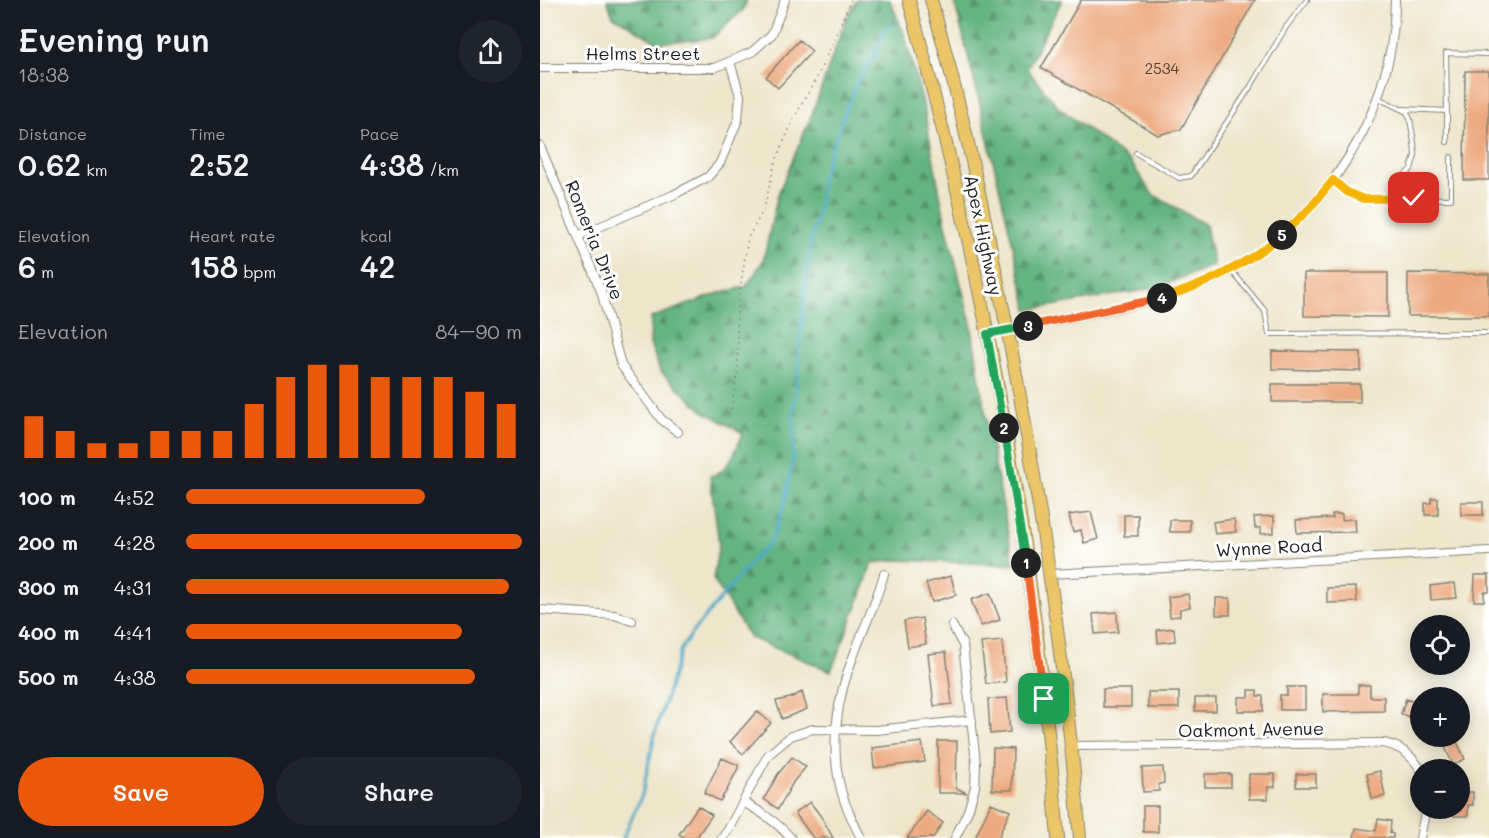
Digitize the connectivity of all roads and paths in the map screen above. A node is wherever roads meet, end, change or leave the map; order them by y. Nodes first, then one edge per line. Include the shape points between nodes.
1 (785, 0) edge
2 (851, 0) edge
3 (909, 0) edge
4 (931, 0) edge
5 (1306, 0) edge
6 (1395, 0) edge
7 (1489, 54) edge
8 (730, 62) junction
9 (540, 68) edge
10 (1377, 98) junction
11 (1402, 108) junction
12 (1447, 111) junction
13 (1447, 142) dead end
14 (540, 146) edge
15 (1136, 153) dead end
16 (1451, 157) dead end
17 (1333, 180) junction
18 (1387, 198) junction
19 (578, 236) junction
20 (1231, 270) junction
21 (1008, 331) junction
22 (1489, 333) edge
23 (987, 334) junction
24 (731, 409) dead end
25 (678, 432) dead end
26 (1489, 551) edge
27 (884, 574) dead end
28 (1050, 574) junction
29 (540, 610) edge
30 (632, 621) dead end
31 (952, 625) dead end
32 (972, 720) junction
33 (835, 729) junction
34 (1072, 746) junction
35 (1413, 759) edge
36 (743, 802) junction
37 (1424, 819) edge
38 (722, 838) edge
39 (791, 838) edge
40 (861, 838) edge
41 (956, 838) edge
42 (1058, 838) edge
43 (1080, 838) edge
44 (1420, 838) edge

1 - 8 street, Helms Street via 772,34 752,52
2 - 24 path via 793,120 775,163 764,208 748,237 737,308 738,370
3 - 23 main road, Apex Highway via 945,139
4 - 21 main road, Apex Highway via 966,135
5 - 15 lane via 1191,176 1179,178
6 - 10 street via 1392,39
7 - 12 lane via 1446,53
8 - 9 street, Helms Street via 714,68
8 - 19 street via 740,96 738,120 720,163 708,177
10 - 11 lane
10 - 17 street via 1355,146
11 - 12 lane
11 - 18 lane via 1410,119 1415,155 1411,169
12 - 13 lane
14 - 19 street, Romeria Drive
16 - 18 lane via 1451,199
17 - 18 lane via 1356,197
17 - 20 street via 1290,228
19 - 25 street, Romeria Drive via 608,309 621,365 661,419
20 - 21 street via 1149,301
20 - 22 lane via 1265,311 1269,334
21 - 23 street
21 - 28 main road, Apex Highway
23 - 42 main road, Apex Highway via 1028,574
26 - 28 street, Wynne Road
27 - 33 street via 841,693
28 - 34 main road, Apex Highway
29 - 30 street via 615,615
31 - 32 street via 963,645
32 - 33 street via 876,730
32 - 41 street via 975,787
33 - 36 street via 813,729 778,745 768,755
33 - 40 street via 844,799
34 - 35 street, Oakmont Avenue via 1383,743 1395,746
34 - 43 main road, Apex Highway
36 - 38 street
36 - 39 street via 764,813
37 - 44 street

